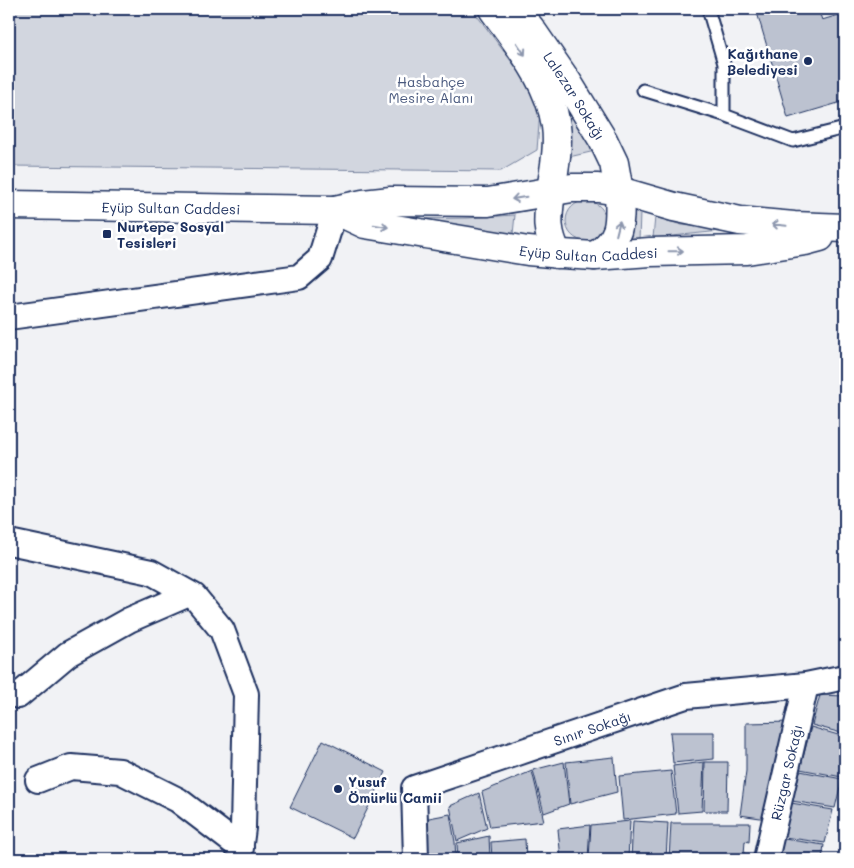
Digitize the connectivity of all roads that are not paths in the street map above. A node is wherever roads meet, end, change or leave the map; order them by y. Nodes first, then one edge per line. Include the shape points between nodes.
1 (493, 9) edge
2 (514, 9) edge
3 (708, 9) edge
4 (643, 90) dead end
5 (724, 115) junction
6 (845, 128) edge
7 (551, 191) junction
8 (619, 191) junction
9 (9, 205) edge
10 (335, 210) junction
11 (845, 229) edge
12 (558, 254) junction
13 (595, 256) junction
14 (9, 317) edge
15 (9, 542) edge
16 (189, 594) junction
17 (845, 676) edge
18 (806, 685) junction
19 (18, 696) dead end
20 (38, 780) dead end
21 (240, 854) edge
22 (416, 859) edge
23 (766, 859) edge

1 -> 7 main road, Lalezar Sokağı via 524,53 546,92 552,110 557,148
2 - 8 main road, Lalezar Sokağı via 562,75 603,140 614,163
3 - 5 lane via 724,64
4 - 5 lane
5 - 6 lane via 793,141
7 - 8 main road, Eyüp Sultan Caddesi via 598,188
7 -> 10 main road, Eyüp Sultan Caddesi via 488,202 391,201
7 - 12 main road via 548,222 550,239
11 -> 8 main road, Eyüp Sultan Caddesi via 740,221
13 -> 8 main road via 615,239 620,225
9 - 10 main road, Eyüp Sultan Caddesi
10 -> 12 main road, Eyüp Sultan Caddesi via 365,224
10 - 14 street via 320,259 299,277
13 -> 11 main road, Eyüp Sultan Caddesi via 747,250 805,241
12 - 13 main road, Eyüp Sultan Caddesi
15 - 16 street via 152,572
16 - 19 street via 130,620 68,654
16 - 21 street via 222,630 246,694
17 - 18 street, Sınır Sokağı
18 - 22 street, Sınır Sokağı via 686,696 414,788
18 - 23 street, Rüzgar Sokağı
20 - 21 street via 71,767 120,772 178,800

